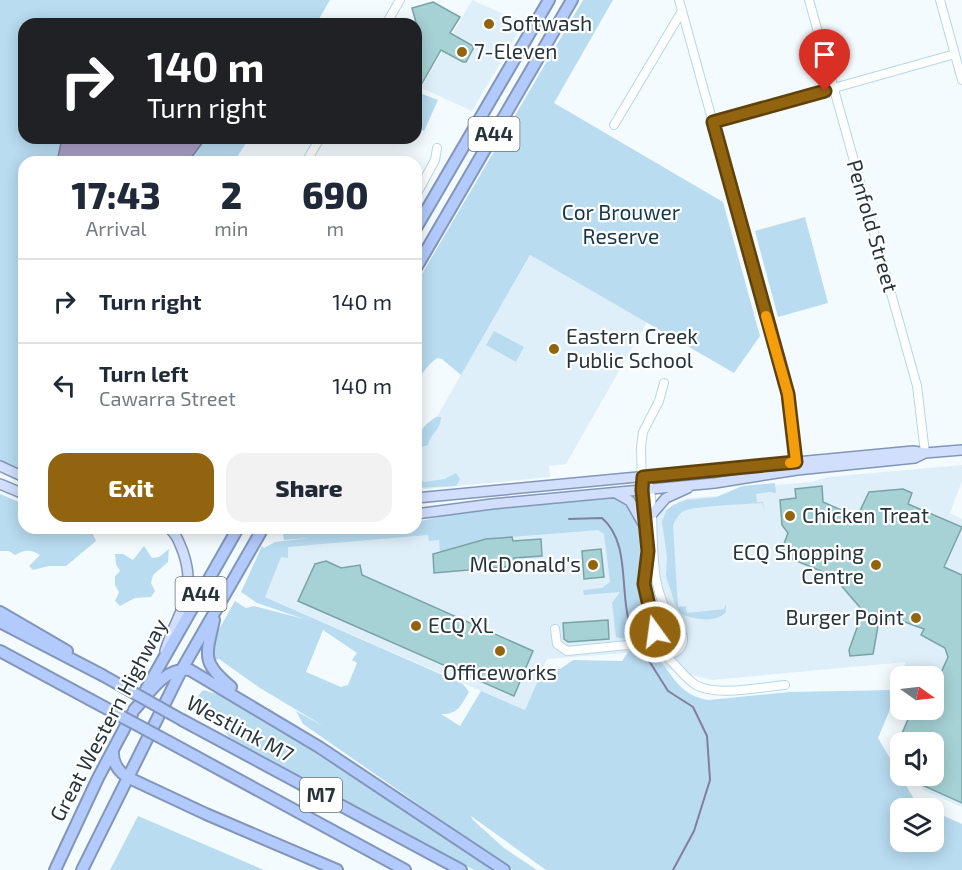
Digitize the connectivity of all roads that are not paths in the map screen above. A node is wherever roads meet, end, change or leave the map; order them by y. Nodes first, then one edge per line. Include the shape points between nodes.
1 (400, 0) edge
2 (549, 0) edge
3 (572, 0) edge
4 (679, 0) edge
5 (809, 0) edge
6 (940, 0) edge
7 (682, 11) junction
8 (390, 18) edge
9 (955, 54) junction
10 (962, 80) edge
11 (834, 88) junction
12 (713, 122) junction
13 (614, 126) dead end
14 (437, 148) dead end
15 (422, 184) edge
16 (422, 218) edge
17 (422, 258) edge
18 (664, 383) dead end
19 (962, 450) edge
20 (925, 453) junction
21 (0, 466) edge
22 (797, 466) junction
23 (18, 474) edge
24 (643, 477) junction
25 (0, 484) edge
26 (696, 484) junction
27 (646, 490) junction
28 (18, 492) edge
29 (616, 493) junction
30 (422, 497) edge
31 (422, 513) edge
32 (652, 514) junction
33 (646, 529) junction
34 (173, 534) edge
35 (235, 534) edge
36 (259, 534) edge
37 (216, 608) junction
38 (0, 612) edge
39 (0, 622) edge
40 (675, 626) junction
41 (555, 629) dead end
42 (654, 634) junction
43 (628, 645) junction
44 (681, 648) junction
45 (0, 651) edge
46 (660, 651) junction
47 (162, 659) junction
48 (76, 663) junction
49 (680, 667) junction
50 (183, 669) junction
51 (785, 685) dead end
52 (256, 707) junction
53 (134, 710) junction
54 (115, 744) junction
55 (127, 777) junction
56 (120, 793) junction
57 (271, 841) junction
58 (55, 870) edge
59 (82, 870) edge
60 (338, 870) edge
61 (405, 870) edge
62 (461, 870) edge
63 (504, 870) edge

1 - 8 street
2 - 16 highway, A44
3 - 17 highway, A44
4 - 7 street
5 - 11 street, Penfold Street
6 - 9 street
7 - 12 street
7 - 13 street
9 - 10 street
9 - 11 street
11 - 12 street
11 - 20 street, Penfold Street via 917,386
12 - 22 street via 788,394
14 - 15 street
18 - 24 street via 643,432
19 - 20 main road
20 - 22 main road via 915,458
21 - 23 main road
22 - 24 main road
22 - 26 main road
24 - 27 street
24 - 30 main road
25 - 28 main road
26 - 27 main road
26 - 32 main road via 666,498
27 - 29 main road
27 - 32 street
27 - 33 street
29 - 31 main road
29 - 33 main road via 630,501
32 - 40 street via 656,587
33 - 42 street via 645,591
34 - 47 main road via 190,584
35 - 47 highway, Great Western Highway / A44
36 - 37 highway, Great Western Highway / A44
37 - 50 highway, Great Western Highway / A44
37 - 52 highway, M7 via 207,648 211,667
38 - 48 highway via 70,652
39 - 48 highway, Westlink M7 / M7
40 - 42 street via 666,624
40 - 44 street via 682,634
41 - 43 street via 557,644 567,651
42 - 43 street
42 - 46 street
43 - 46 street
44 - 46 street via 672,654
44 - 49 street
45 - 61 highway, M7, bridge
46 - 49 street
47 - 53 highway, Great Western Highway / A44
48 - 62 highway, Westlink M7 / M7, bridge
49 - 51 street via 693,683 715,691
50 - 52 highway, M7 via 194,671
50 - 53 highway via 166,675
50 - 55 highway, Great Western Highway / A44
52 - 63 highway, M7
53 - 54 highway, Great Western Highway / A44
54 - 55 highway via 114,762
54 - 58 highway, Great Western Highway / A44
55 - 56 highway, Great Western Highway / A44
55 - 57 highway
56 - 57 highway via 131,787 207,820
56 - 59 highway, Great Western Highway / A44
57 - 60 highway

